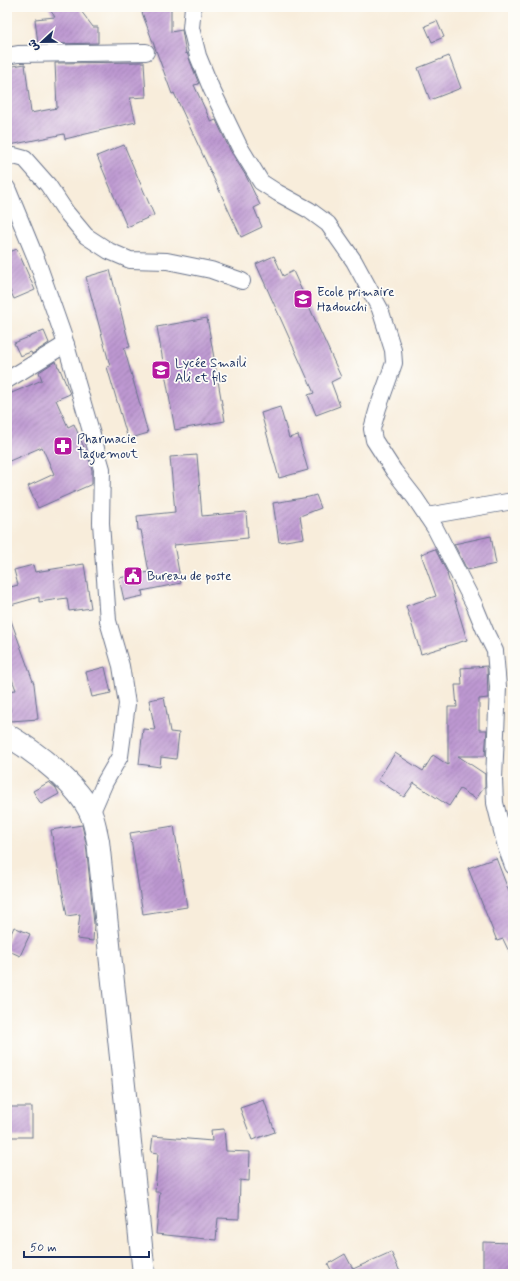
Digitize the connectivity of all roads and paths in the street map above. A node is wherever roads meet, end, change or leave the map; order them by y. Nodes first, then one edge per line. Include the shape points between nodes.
1 (193, 7) edge
2 (146, 52) dead end
3 (7, 56) edge
4 (7, 157) edge
5 (7, 188) edge
6 (242, 281) dead end
7 (66, 344) junction
8 (7, 380) edge
9 (513, 501) edge
10 (427, 516) junction
11 (7, 735) edge
12 (91, 814) junction
13 (513, 866) edge
14 (144, 1274) edge

1 - 10 street via 191,28 198,56 239,146 261,182 328,224 354,261 380,309 393,350 394,363 372,429 374,440
2 - 3 street
4 - 6 street via 25,159 86,236 110,251 130,260 167,261 211,270
5 - 7 street via 38,261
7 - 8 street
7 - 12 street via 102,469 101,523 108,621 121,666 127,704 120,756
9 - 10 street
10 - 13 street via 474,604 495,651 498,686 494,803
11 - 12 main road via 24,745 66,780
12 - 14 main road via 98,841

